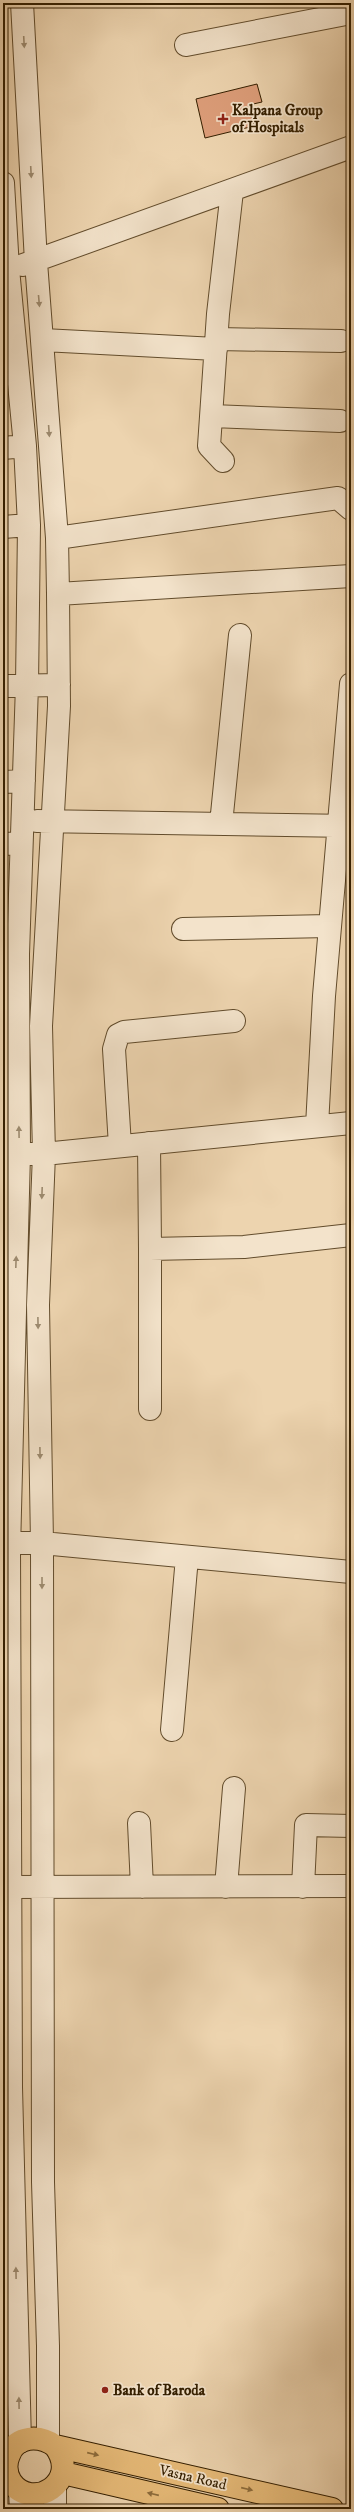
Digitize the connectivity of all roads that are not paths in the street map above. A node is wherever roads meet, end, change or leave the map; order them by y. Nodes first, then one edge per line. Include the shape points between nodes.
1 (22, 3) edge
2 (351, 13) edge
3 (186, 45) dead end
4 (351, 147) edge
5 (3, 183) edge
6 (232, 192) junction
7 (36, 262) junction
8 (5, 269) edge
9 (43, 340) junction
10 (341, 341) dead end
11 (216, 344) junction
12 (212, 416) junction
13 (340, 421) dead end
14 (25, 446) junction
15 (3, 448) edge
16 (224, 461) dead end
17 (351, 509) edge
18 (29, 525) junction
19 (3, 527) edge
20 (56, 538) junction
21 (351, 576) edge
22 (58, 594) junction
23 (240, 635) dead end
24 (351, 684) edge
25 (28, 685) junction
26 (58, 685) junction
27 (3, 686) edge
28 (13, 781) edge
29 (22, 820) junction
30 (51, 821) junction
31 (221, 824) junction
32 (344, 827) edge
33 (12, 844) edge
34 (329, 926) junction
35 (183, 929) dead end
36 (10, 954) edge
37 (234, 1021) dead end
38 (351, 1123) edge
39 (317, 1126) junction
40 (149, 1143) junction
41 (120, 1146) junction
42 (11, 1154) edge
43 (44, 1154) junction
44 (351, 1235) edge
45 (150, 1249) junction
46 (9, 1285) edge
47 (150, 1409) dead end
48 (6, 1499) edge
49 (9, 1543) junction
50 (42, 1543) junction
51 (187, 1557) junction
52 (351, 1572) edge
53 (172, 1730) dead end
54 (234, 1788) dead end
55 (139, 1823) dead end
56 (351, 1826) edge
57 (6, 1829) edge
58 (351, 1886) edge
59 (10, 1887) junction
60 (43, 1887) junction
61 (142, 1887) junction
62 (226, 1887) junction
63 (303, 1887) junction
64 (6, 1947) edge
65 (7, 2086) edge
66 (8, 2181) edge
67 (10, 2345) edge
68 (51, 2443) junction
69 (11, 2449) edge
70 (59, 2480) junction
71 (14, 2492) edge
72 (321, 2507) edge
73 (55, 2509) edge
74 (218, 2509) edge

1 -> 7 street
2 - 3 street
4 - 6 street
5 - 8 street
6 - 7 street
6 - 11 street
7 - 8 street
7 -> 9 street
8 - 14 street
9 - 11 street
9 -> 20 street
10 - 11 street
11 - 12 street
12 - 13 street
12 - 16 street via 209,446
14 - 15 street
14 - 18 street
17 - 20 street via 338,498
18 - 19 street
18 - 25 street
20 - 22 street
21 - 22 street
22 - 26 street
23 - 31 street
24 - 32 street
25 - 26 street
25 - 27 street
25 - 28 street
26 - 30 street
28 - 29 street
29 - 30 street
29 - 33 street
30 - 31 street
30 - 43 street via 41,1026
31 - 32 street
32 - 34 street
33 - 36 street
34 - 35 street
34 - 39 street
42 -> 36 street
37 - 41 street via 124,1032 118,1035 114,1049
38 - 39 street
39 - 40 street
40 - 41 street
40 - 45 street
41 - 43 street
42 - 43 street
46 -> 42 street
43 -> 50 street via 38,1305
44 - 45 street via 244,1247
45 - 47 street
46 - 48 street
48 - 49 street
49 - 50 street
49 - 57 street
50 - 51 street
50 -> 60 street
51 - 52 street
51 - 53 street
54 - 62 street
55 - 61 street
56 - 63 street via 306,1825
57 - 59 street
58 - 63 street
59 - 60 street
59 - 64 street
60 - 61 street
60 - 68 street via 43,2182
61 - 62 street
62 - 63 street
64 - 65 street
65 - 66 street
67 -> 66 street
69 -> 67 street
68 - 69 main road via 31,2438
68 - 70 main road via 63,2461
68 -> 72 main road, Vasna Road
69 - 71 main road via 6,2469
70 - 71 main road via 45,2493 37,2495
70 - 73 street
74 -> 70 main road, Vasna Road

